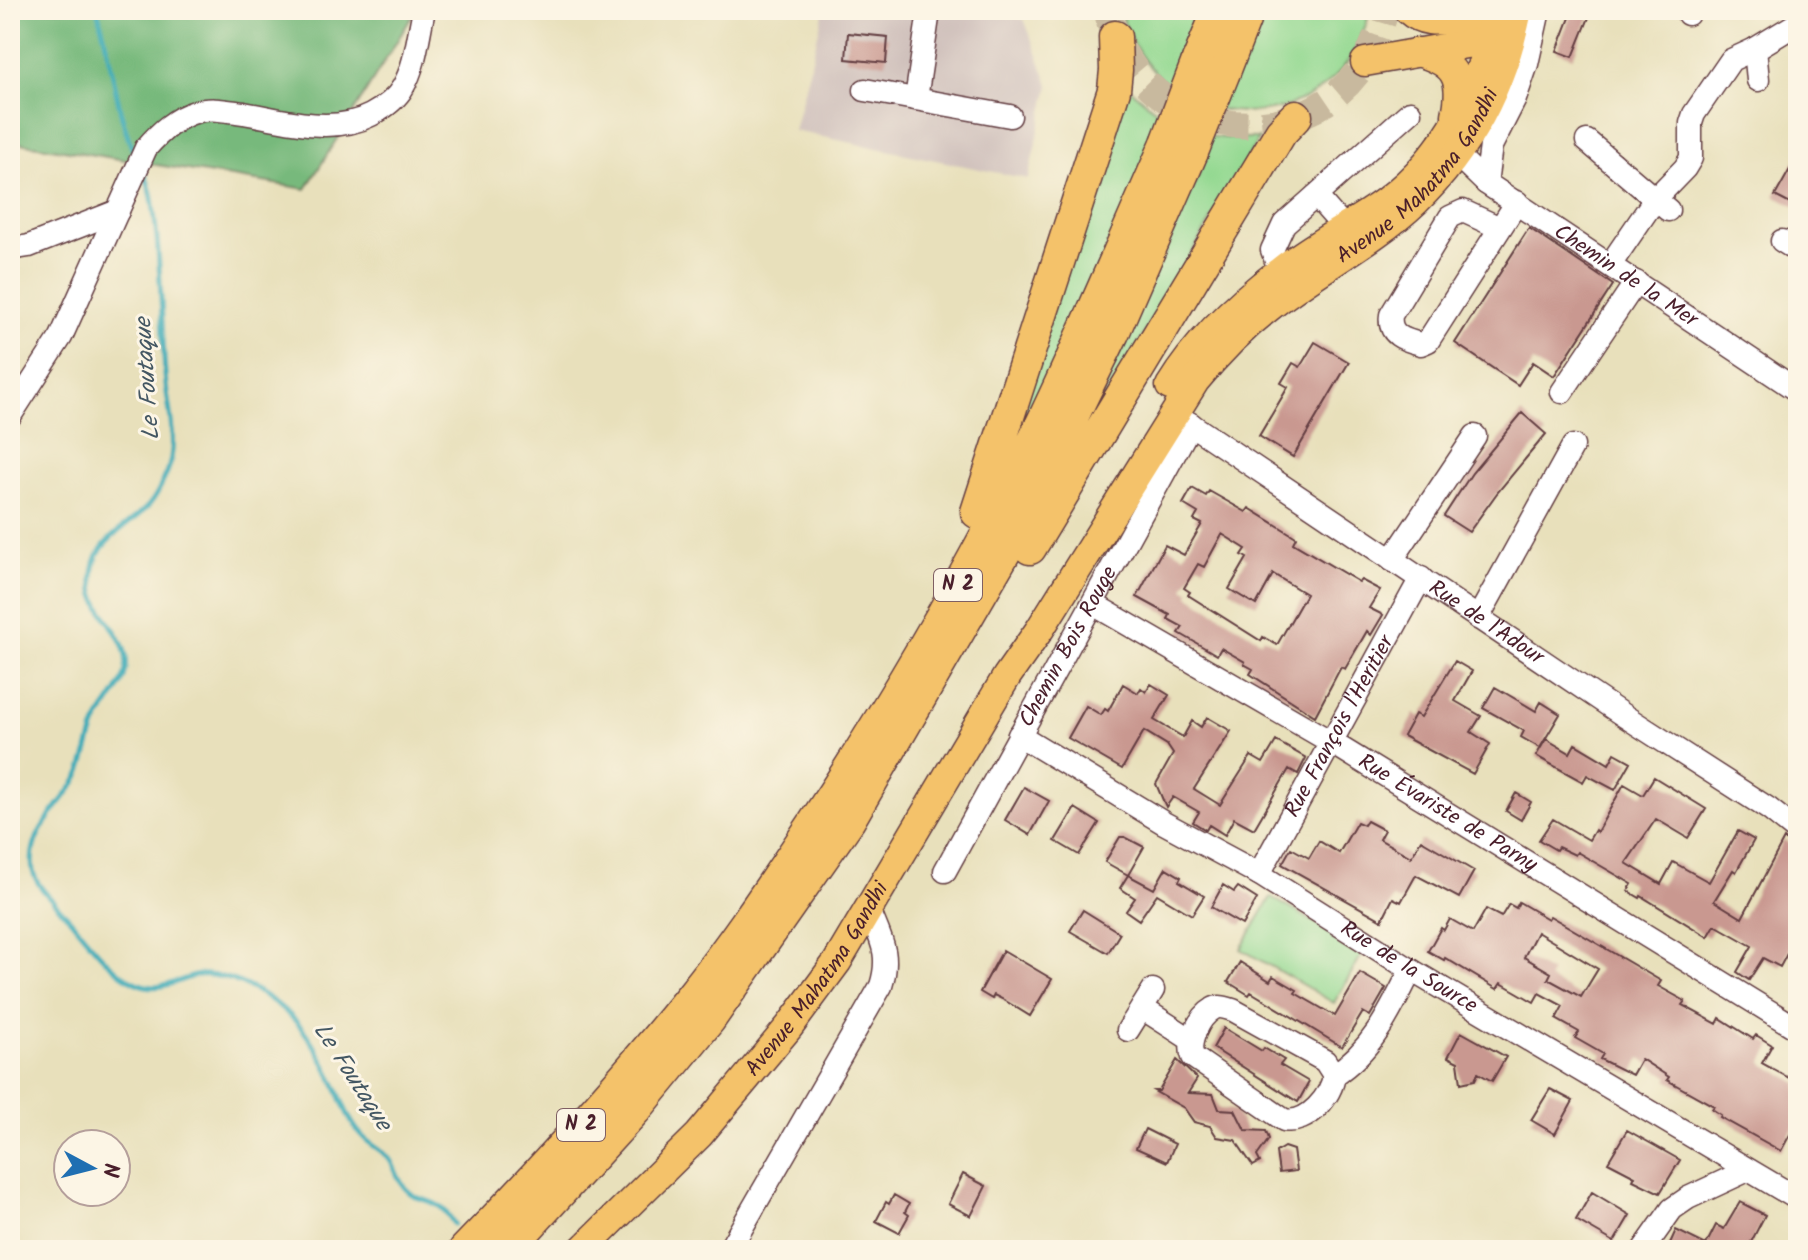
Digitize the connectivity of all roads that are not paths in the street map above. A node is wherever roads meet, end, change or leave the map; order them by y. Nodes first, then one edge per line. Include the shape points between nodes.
1 (424, 10) edge
2 (933, 10) edge
3 (1219, 10) edge
4 (1248, 10) edge
5 (1408, 10) edge
6 (1499, 20) edge
7 (1798, 23) edge
8 (1115, 37) dead end
9 (1755, 49) junction
10 (1418, 52) junction
11 (1365, 62) dead end
12 (1211, 67) junction
13 (1758, 80) dead end
14 (865, 90) dead end
15 (1470, 95) junction
16 (916, 99) junction
17 (1410, 112) dead end
18 (1010, 116) dead end
19 (1296, 116) dead end
20 (1476, 129) junction
21 (1587, 141) dead end
22 (1180, 148) junction
23 (1457, 155) junction
24 (1486, 183) junction
25 (1316, 196) junction
26 (1517, 202) junction
27 (1662, 205) junction
28 (118, 211) junction
29 (1500, 228) junction
30 (1345, 229) junction
31 (10, 249) edge
32 (1610, 265) junction
33 (1636, 282) junction
34 (1275, 289) junction
35 (1798, 391) edge
36 (1562, 392) dead end
37 (10, 416) edge
38 (1182, 418) junction
39 (1475, 436) dead end
40 (1573, 446) dead end
41 (1392, 560) junction
42 (1421, 578) junction
43 (1093, 604) junction
44 (1478, 618) junction
45 (1007, 676) junction
46 (1019, 735) junction
47 (1331, 742) junction
48 (849, 820) junction
49 (1798, 832) edge
50 (945, 871) dead end
51 (1259, 874) junction
52 (869, 910) junction
53 (1411, 970) junction
54 (692, 996) junction
55 (1798, 1029) edge
56 (1128, 1030) dead end
57 (1190, 1039) junction
58 (1334, 1075) junction
59 (1748, 1170) junction
60 (1795, 1191) edge
61 (465, 1250) edge
62 (507, 1250) edge
63 (582, 1250) edge
64 (729, 1250) edge
65 (1643, 1250) edge

1 - 28 street via 403,87 366,118 309,124 219,109 197,111 160,133 145,152
2 - 16 street
3 - 12 highway, N 2
4 - 12 highway, N 2
5 - 6 main road via 1434,22
6 - 10 main road
6 - 15 main road, Avenue Mahatma Gandhi
6 - 20 main road, Avenue Mahatma Gandhi via 1490,100
6 - 20 street via 1523,76 1515,99
7 - 9 street
8 - 54 highway via 1114,90 984,499 885,688
9 - 13 street
9 - 27 street via 1731,60 1694,114 1691,158
10 - 11 main road
10 - 20 main road via 1451,67
12 - 22 highway, N 2, bridge
14 - 16 street
15 - 20 main road, Avenue Mahatma Gandhi
15 - 23 main road via 1472,114 1454,142
16 - 18 street
17 - 25 street
19 - 48 highway via 1273,145 947,687 890,776
20 - 23 main road, Avenue Mahatma Gandhi
20 - 24 street via 1491,146
20 - 30 main road, Avenue Mahatma Gandhi
21 - 27 street
22 - 48 highway, N 2 via 1113,333 1015,534
22 - 54 highway, N 2 via 996,516 924,647 780,875
23 - 24 street, Chemin de la Mer
23 - 34 main road, Avenue Mahatma Gandhi via 1416,201 1381,229
24 - 26 street, Chemin de la Mer
25 - 30 street
25 - 34 street via 1276,237
26 - 29 street
26 - 32 street, Chemin de la Mer
27 - 32 street
28 - 31 street
28 - 37 street via 61,337
29 - 29 street via 1463,211 1450,217 1391,315 1395,334 1421,344 1428,341
30 - 34 main road, Avenue Mahatma Gandhi via 1344,242 1337,248
32 - 33 street, Chemin de la Mer
33 - 35 street, Chemin de la Mer
33 - 36 street
34 - 38 main road, Avenue Mahatma Gandhi via 1195,381
34 - 45 main road, Avenue Mahatma Gandhi via 1217,327 1180,369
38 - 41 street, Rue de l'Adour
38 - 43 street, Chemin Bois Rouge
38 - 45 main road, Avenue Mahatma Gandhi
39 - 41 street
40 - 44 street
41 - 42 street, Rue de l'Adour
42 - 44 street, Rue de l'Adour
42 - 47 street, Rue François l'Heritier
43 - 46 street, Chemin Bois Rouge
43 - 47 street, Rue Évariste de Parny
44 - 49 street, Rue de l'Adour
45 - 52 main road, Avenue Mahatma Gandhi
46 - 50 street, Chemin Bois Rouge
46 - 51 street, Rue de la Source
47 - 51 street, Rue François l'Heritier
47 - 55 street, Rue Évariste de Parny
48 - 62 highway, N 2 via 709,1020
51 - 53 street, Rue de la Source
52 - 63 main road, Avenue Mahatma Gandhi via 789,1027 699,1135
52 - 64 street via 885,949 881,986
53 - 58 street via 1382,1027
53 - 59 street, Rue de la Source
54 - 61 highway, N 2 via 537,1176
56 - 57 street via 1147,999
57 - 58 street via 1210,1011 1233,1010 1325,1061
57 - 58 street via 1193,1057 1284,1120 1308,1115
59 - 60 street, Rue de la Source
59 - 65 street via 1672,1209

